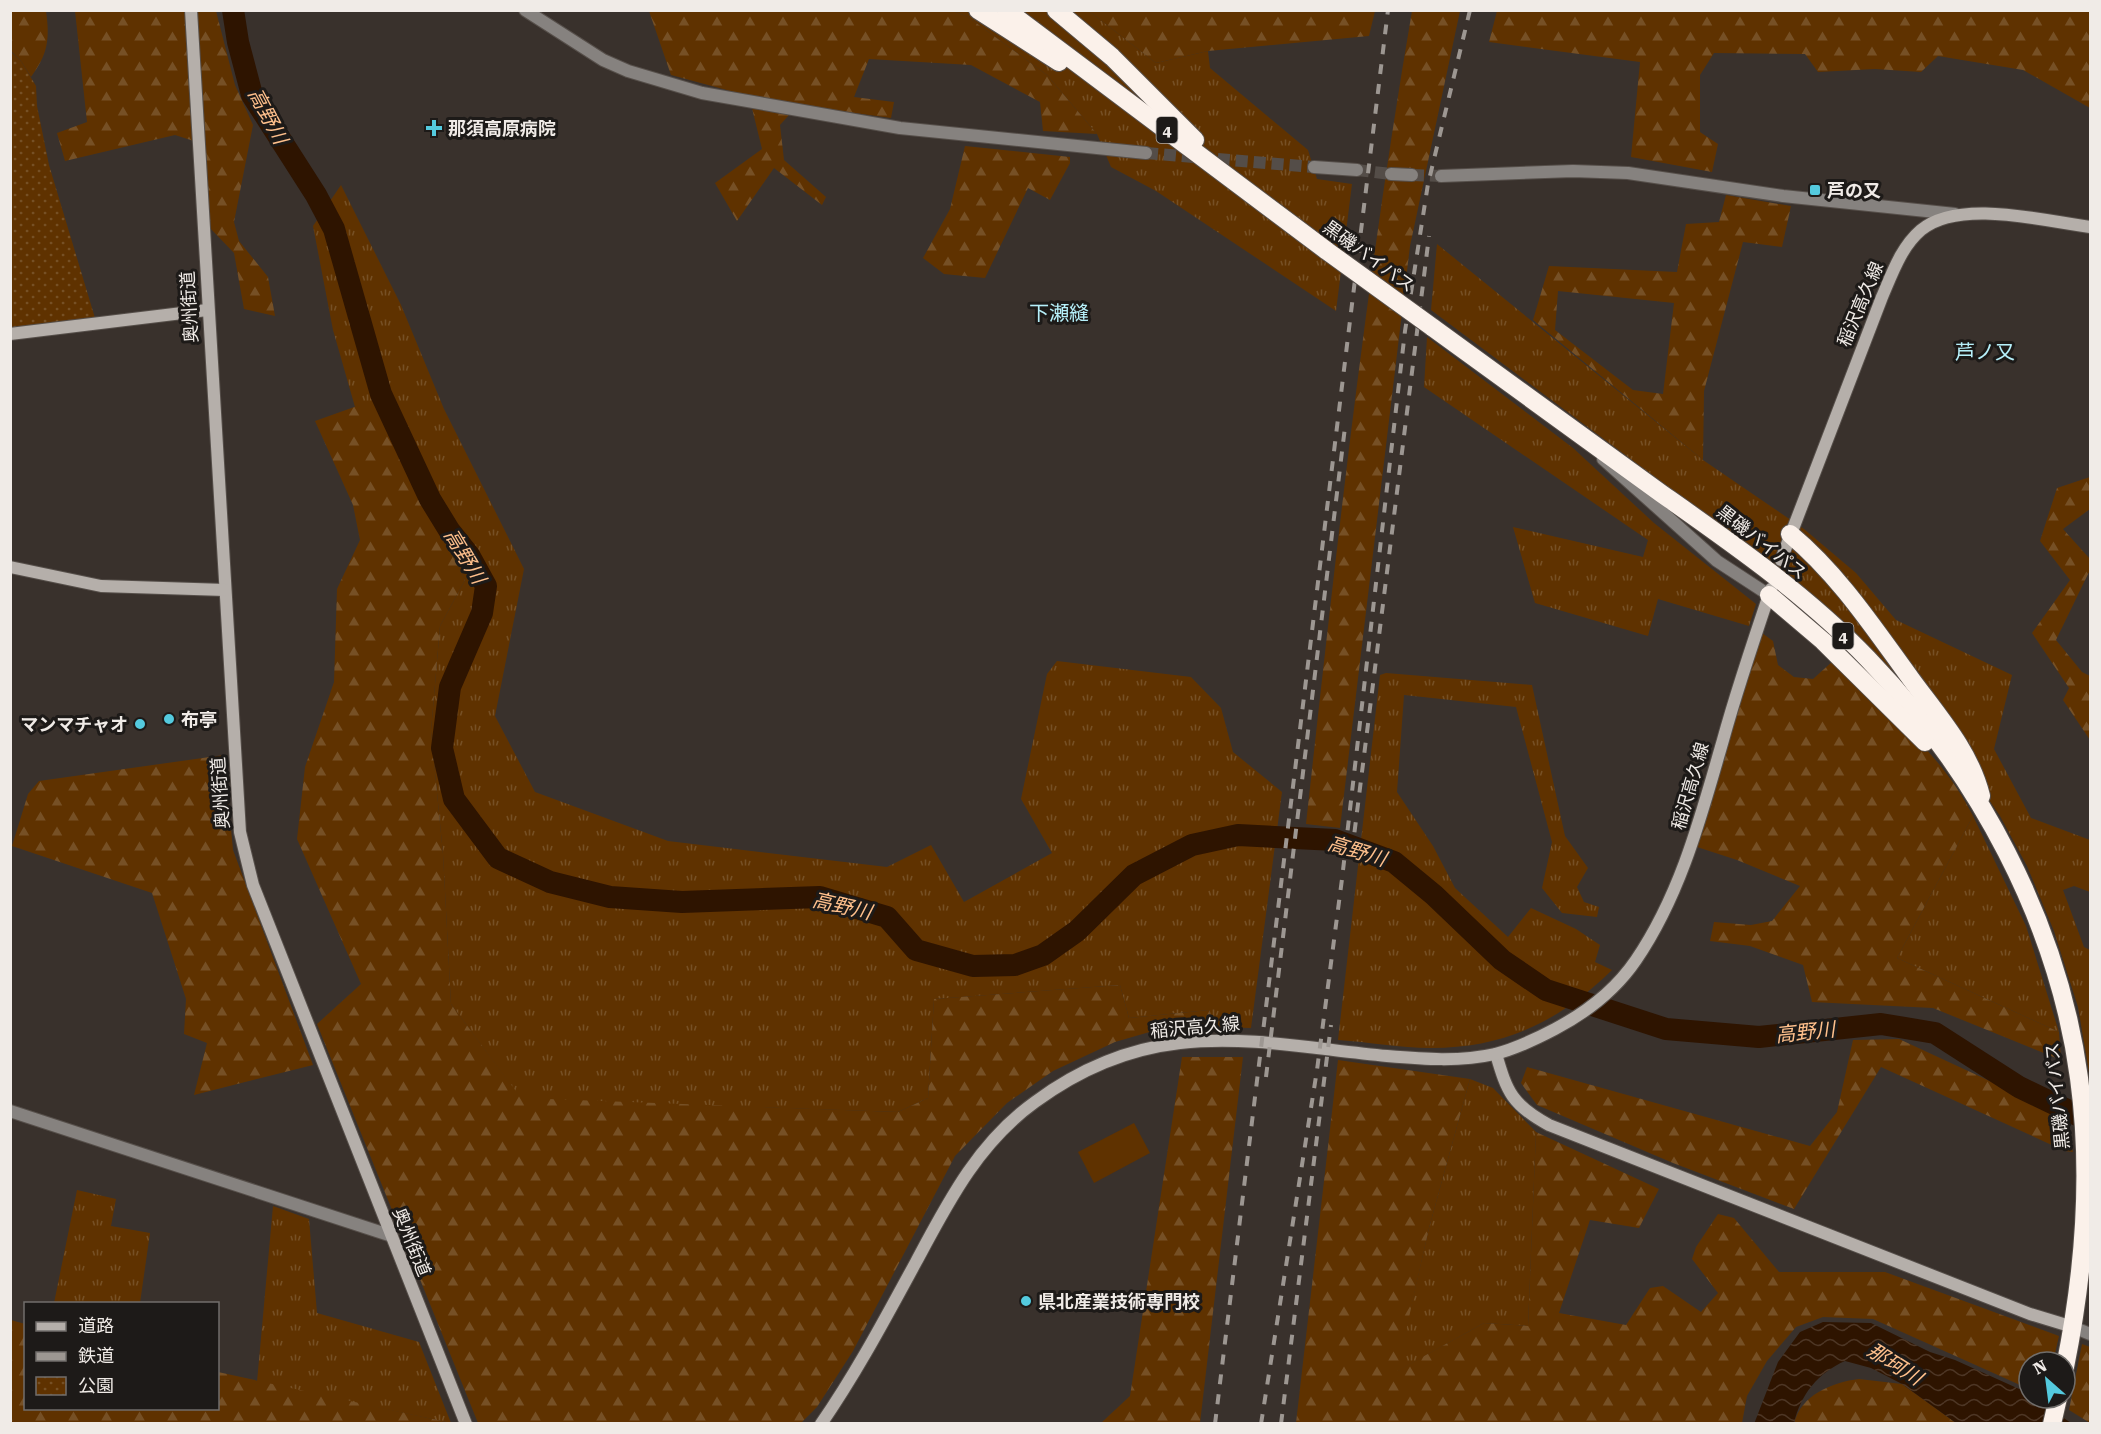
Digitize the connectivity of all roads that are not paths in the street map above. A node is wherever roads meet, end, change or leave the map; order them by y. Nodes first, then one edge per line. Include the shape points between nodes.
1 (191, 10) edge
2 (525, 10) edge
3 (978, 10) edge
4 (1006, 10) edge
5 (1056, 10) edge
6 (1117, 92) junction
7 (1146, 153) tunnel mouth
8 (1314, 167) tunnel mouth
9 (1356, 170) tunnel mouth
10 (1391, 174) tunnel mouth
11 (1412, 175) tunnel mouth
12 (1441, 176) tunnel mouth
13 (1242, 188) junction
14 (1955, 214) junction
15 (2091, 226) edge
16 (207, 310) junction
17 (10, 334) edge
18 (1571, 428) junction
19 (1790, 534) junction
20 (1781, 560) dead end
21 (10, 567) edge
22 (225, 590) junction
23 (1771, 590) junction
24 (1975, 796) junction
25 (1986, 815) junction
26 (1496, 1053) junction
27 (10, 1111) edge
28 (389, 1235) junction
29 (2073, 1327) junction
30 (2091, 1334) edge
31 (2068, 1350) edge
32 (466, 1424) edge
33 (821, 1424) edge

1 - 16 main road, 奥州街道
2 - 7 street via 603,60 702,93 900,128
3 - 6 highway, 4 via 1057,61
4 - 6 highway, 黒磯バイパス / 4
5 - 13 highway, 4 via 1112,57
6 - 13 highway, 黒磯バイパス / 4
8 - 9 street
10 - 11 street
12 - 14 street via 1628,173 1783,196
13 - 18 highway, 黒磯バイパス / 4, bridge
14 - 15 main road, 稲沢高久線
14 - 19 main road, 稲沢高久線 via 1919,232 1895,266
16 - 17 main road
16 - 22 main road, 奥州街道
18 - 23 street via 1717,561
18 - 24 highway, 黒磯バイパス / 4 via 1735,546 1851,643 1926,726
19 - 20 main road, 稲沢高久線
19 - 25 highway, 4 via 1852,597 1955,738 1971,764
21 - 22 main road via 101,586
22 - 28 main road, 奥州街道 via 237,800 246,859
23 - 24 highway, 4
23 - 26 main road, 稲沢高久線 via 1693,840 1636,959 1616,986 1571,1020
24 - 25 highway, 黒磯バイパス / 4
25 - 29 highway, 黒磯バイパス / 4 via 2017,873 2044,940 2067,1015 2080,1080 2084,1200
26 - 29 main road via 1505,1086 1531,1116 1549,1125 2030,1314
26 - 33 main road, 稲沢高久線 via 1462,1059 1419,1059 1246,1040 1211,1041 1146,1048 1084,1071 1006,1126 966,1172 861,1364
27 - 28 street
28 - 32 main road, 奥州街道
29 - 30 street
29 - 31 highway, 黒磯バイパス / 4

